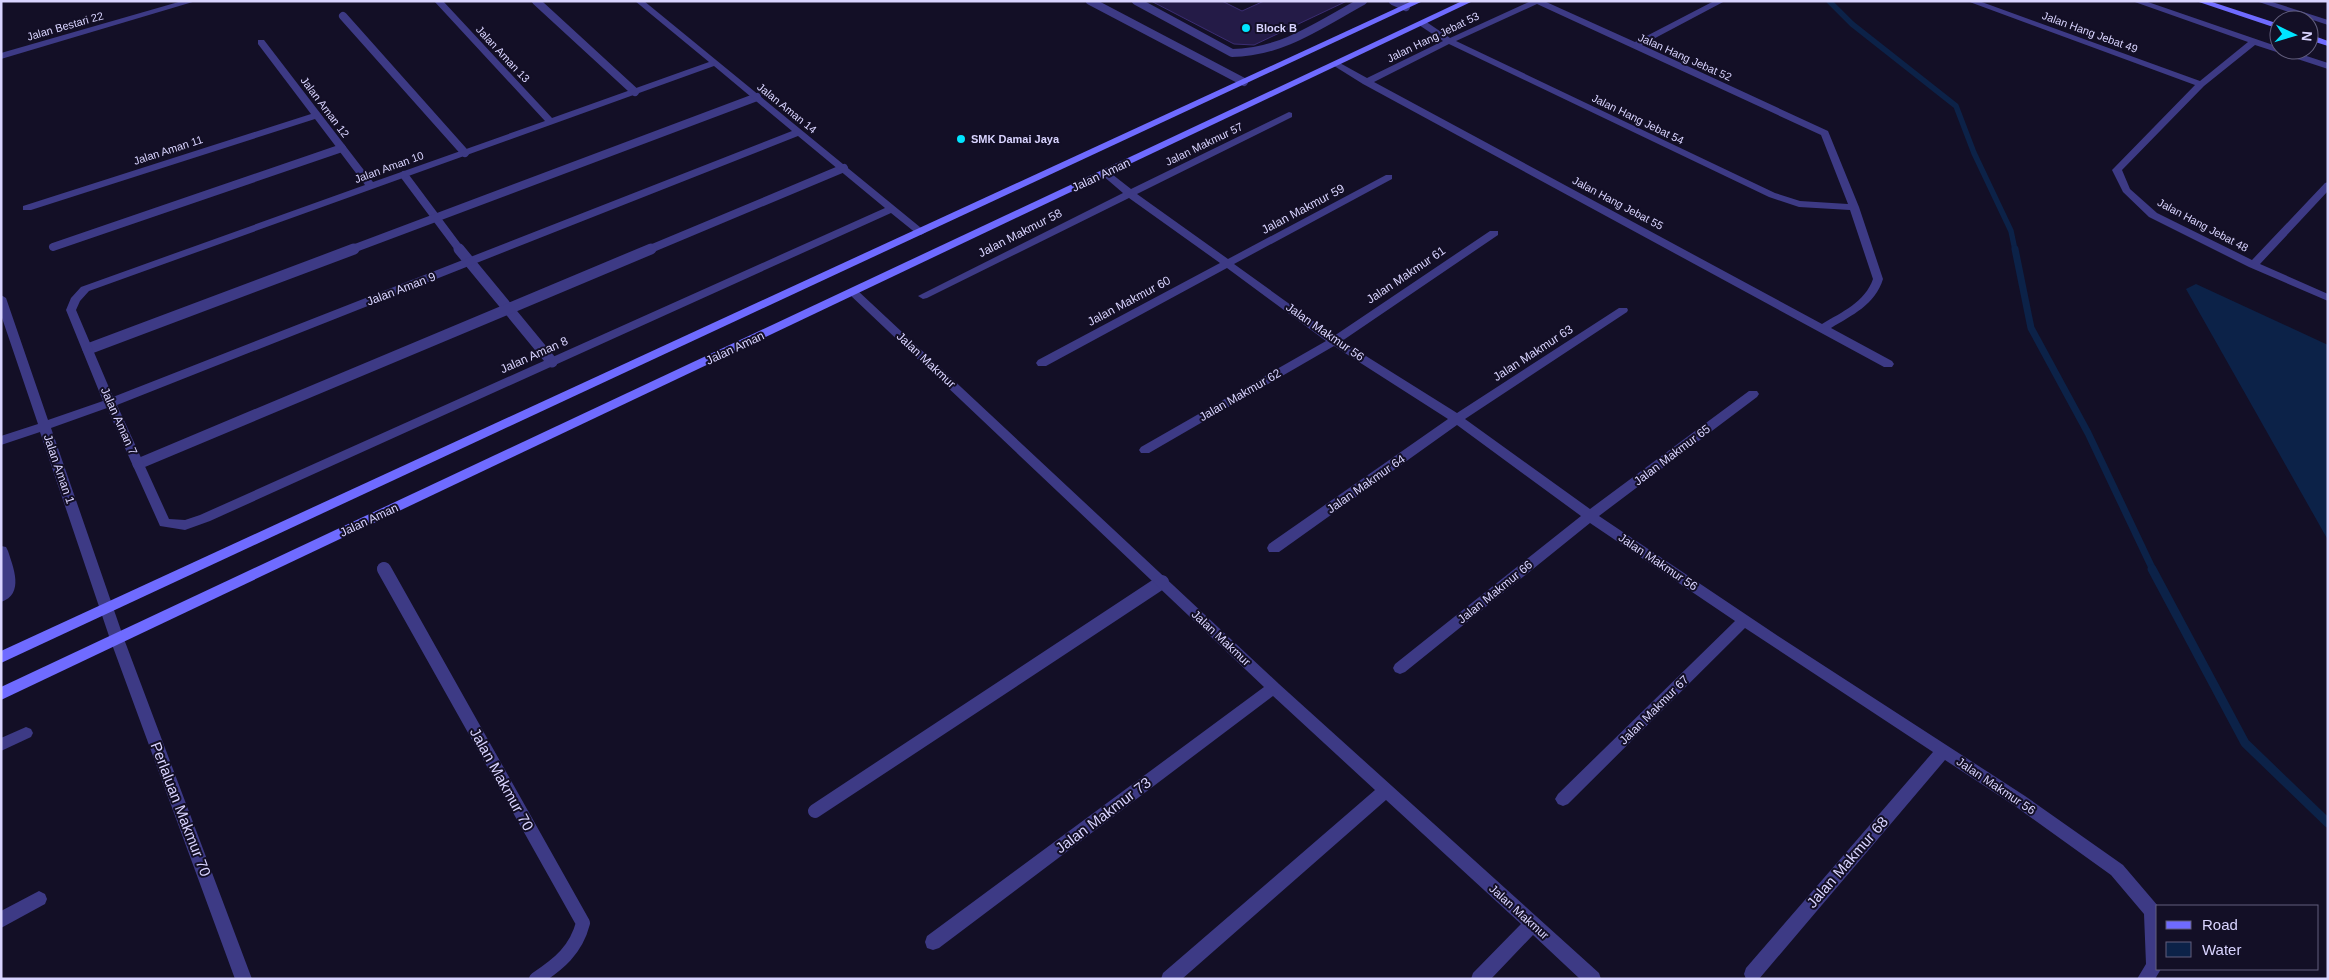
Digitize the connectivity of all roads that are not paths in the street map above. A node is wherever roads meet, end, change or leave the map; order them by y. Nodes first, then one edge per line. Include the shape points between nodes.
1 (192, 1) edge
2 (438, 1) edge
3 (536, 1) edge
4 (639, 1) edge
5 (1090, 1) edge
6 (1136, 1) edge
7 (1393, 1) edge
8 (1419, 1) edge
9 (1469, 1) edge
10 (1537, 1) edge
11 (1721, 1) edge
12 (1971, 1) edge
13 (2136, 1) edge
14 (2200, 1) edge
15 (2260, 1) edge
16 (1357, 2) edge
17 (1406, 7) junction
18 (344, 16) dead end
19 (1422, 23) junction
20 (2328, 23) edge
21 (2269, 24) edge
22 (1449, 41) junction
23 (2254, 41) junction
24 (262, 42) dead end
25 (1634, 46) junction
26 (2269, 46) edge
27 (1, 56) edge
28 (2310, 60) edge
29 (715, 63) junction
30 (1335, 64) junction
31 (2328, 66) edge
32 (1244, 82) junction
33 (1366, 82) junction
34 (2202, 84) junction
35 (635, 92) junction
36 (757, 97) junction
37 (317, 115) junction
38 (1289, 115) dead end
39 (552, 122) junction
40 (799, 132) junction
41 (342, 148) junction
42 (465, 153) junction
43 (844, 168) junction
44 (1105, 173) junction
45 (404, 175) junction
46 (1389, 177) dead end
47 (2328, 185) edge
48 (371, 187) junction
49 (1129, 193) junction
50 (1854, 207) junction
51 (27, 208) dead end
52 (893, 208) junction
53 (436, 218) junction
54 (921, 232) junction
55 (1494, 233) dead end
56 (53, 247) dead end
57 (468, 262) junction
58 (1229, 263) junction
59 (2253, 265) junction
60 (853, 292) junction
61 (923, 296) dead end
62 (1, 298) edge
63 (2328, 298) edge
64 (75, 300) joint
65 (507, 309) junction
66 (1623, 310) dead end
67 (1823, 328) junction
68 (1334, 341) junction
69 (88, 350) junction
70 (552, 362) junction
71 (1042, 363) dead end
72 (1888, 364) dead end
73 (1753, 394) dead end
74 (110, 403) junction
75 (1457, 419) junction
76 (45, 427) junction
77 (1, 441) edge
78 (1145, 450) dead end
79 (138, 464) junction
80 (1590, 516) junction
81 (185, 525) joint
82 (1274, 548) dead end
83 (1, 551) edge
84 (383, 568) dead end
85 (1162, 582) junction
86 (1, 597) edge
87 (107, 608) junction
88 (1744, 621) junction
89 (117, 639) junction
90 (1, 657) edge
91 (1400, 668) dead end
92 (1274, 688) junction
93 (1, 694) edge
94 (26, 733) dead end
95 (1, 745) edge
96 (1943, 751) junction
97 (1386, 790) junction
98 (1563, 799) dead end
99 (815, 811) dead end
100 (39, 899) dead end
101 (1, 920) edge
102 (1533, 924) junction
103 (933, 942) dead end
104 (1752, 974) dead end
105 (244, 979) edge
106 (536, 979) edge
107 (1169, 979) edge
108 (1479, 979) edge
109 (1593, 979) edge
110 (2145, 979) edge

1 - 27 street, Jalan Bestari 22
2 - 39 street, Jalan Aman 13
3 - 35 lane
4 - 29 street, Jalan Aman 14
5 - 32 lane
6 - 16 lane via 1232,53 1244,54 1269,50
7 - 17 lane
8 - 17 main road, Jalan Aman
9 - 19 main road, Jalan Aman
10 - 22 street, Jalan Hang Jebat 53
10 - 25 street, Jalan Hang Jebat 52
11 - 25 street
12 - 34 street, Jalan Hang Jebat 49
13 - 23 street
14 - 21 main road
15 - 20 street
17 - 32 main road, Jalan Aman
18 - 42 lane
19 - 22 street, Jalan Hang Jebat 54
19 - 30 main road, Jalan Aman
22 - 33 street, Jalan Hang Jebat 53
22 - 50 street, Jalan Hang Jebat 54 via 1786,201
23 - 26 street
23 - 34 street, Jalan Hang Jebat 48
24 - 37 street, Jalan Aman 12
25 - 50 street, Jalan Hang Jebat 52 via 1825,133
28 - 31 street
29 - 35 street, Jalan Aman 10
29 - 36 street, Jalan Aman 14
30 - 33 street, Jalan Hang Jebat 55
30 - 44 main road, Jalan Aman
32 - 54 main road, Jalan Aman
33 - 67 street, Jalan Hang Jebat 55
34 - 59 street, Jalan Hang Jebat 48 via 2117,170 2126,190 2153,215
35 - 39 street, Jalan Aman 10
36 - 40 street, Jalan Aman 14
36 - 53 lane
37 - 41 street, Jalan Aman 12
37 - 51 street, Jalan Aman 11
38 - 49 street, Jalan Makmur 57
39 - 42 street, Jalan Aman 10
40 - 43 street, Jalan Aman 14
40 - 57 street, Jalan Aman 9
41 - 48 street, Jalan Aman 12
41 - 56 lane
42 - 45 street, Jalan Aman 10
43 - 52 street, Jalan Aman 14
43 - 65 lane
44 - 49 street, Jalan Makmur 56
44 - 60 main road, Jalan Aman
45 - 48 street, Jalan Aman 10
45 - 53 lane
46 - 58 street, Jalan Makmur 59
47 - 59 street
48 - 64 street, Jalan Aman 10 via 85,290
49 - 58 street, Jalan Makmur 56
49 - 61 street, Jalan Makmur 58
50 - 67 street via 1878,279 1876,288 1870,297
52 - 54 street, Jalan Aman 14
52 - 70 street, Jalan Aman 8
53 - 57 lane
53 - 69 lane
54 - 87 main road, Jalan Aman
55 - 68 street, Jalan Makmur 61
57 - 65 lane
57 - 74 street, Jalan Aman 9
58 - 68 street, Jalan Makmur 56
58 - 71 street, Jalan Makmur 60
59 - 63 street, Jalan Hang Jebat 48
60 - 85 street, Jalan Makmur
60 - 89 main road, Jalan Aman
62 - 76 street, Jalan Aman 1
64 - 69 street, Jalan Aman 7 via 71,310
65 - 70 lane
65 - 79 lane
66 - 75 street, Jalan Makmur 63
67 - 72 street, Jalan Hang Jebat 55
68 - 75 street, Jalan Makmur 56
68 - 78 street, Jalan Makmur 62
69 - 74 street, Jalan Aman 7
70 - 81 street, Jalan Aman 8
73 - 80 street, Jalan Makmur 65
74 - 76 street, Jalan Aman 9
74 - 79 street, Jalan Aman 7
75 - 80 street, Jalan Makmur 56
75 - 82 street, Jalan Makmur 64
76 - 77 street, Jalan Aman 9
76 - 87 street, Jalan Aman 1
79 - 81 street, Jalan Aman 7 via 165,523
80 - 88 street, Jalan Makmur 56
80 - 91 street, Jalan Makmur 66
83 - 86 street via 9,575 9,588
84 - 106 lane, Jalan Makmur 70 via 583,923 580,940 561,963
85 - 92 street, Jalan Makmur
85 - 99 lane
87 - 89 street, Jalan Aman 1
87 - 90 main road, Jalan Aman
88 - 96 street, Jalan Makmur 56
88 - 98 street, Jalan Makmur 67
89 - 93 main road, Jalan Aman
89 - 105 street, Perlaluan Makmur 70
92 - 97 street, Jalan Makmur
92 - 103 street, Jalan Makmur 73
94 - 95 street
96 - 104 street, Jalan Makmur 68
96 - 110 street, Jalan Makmur 56 via 2117,870 2152,911 2154,966
97 - 102 street, Jalan Makmur
97 - 107 street
100 - 101 street
102 - 108 street
102 - 109 street, Jalan Makmur

